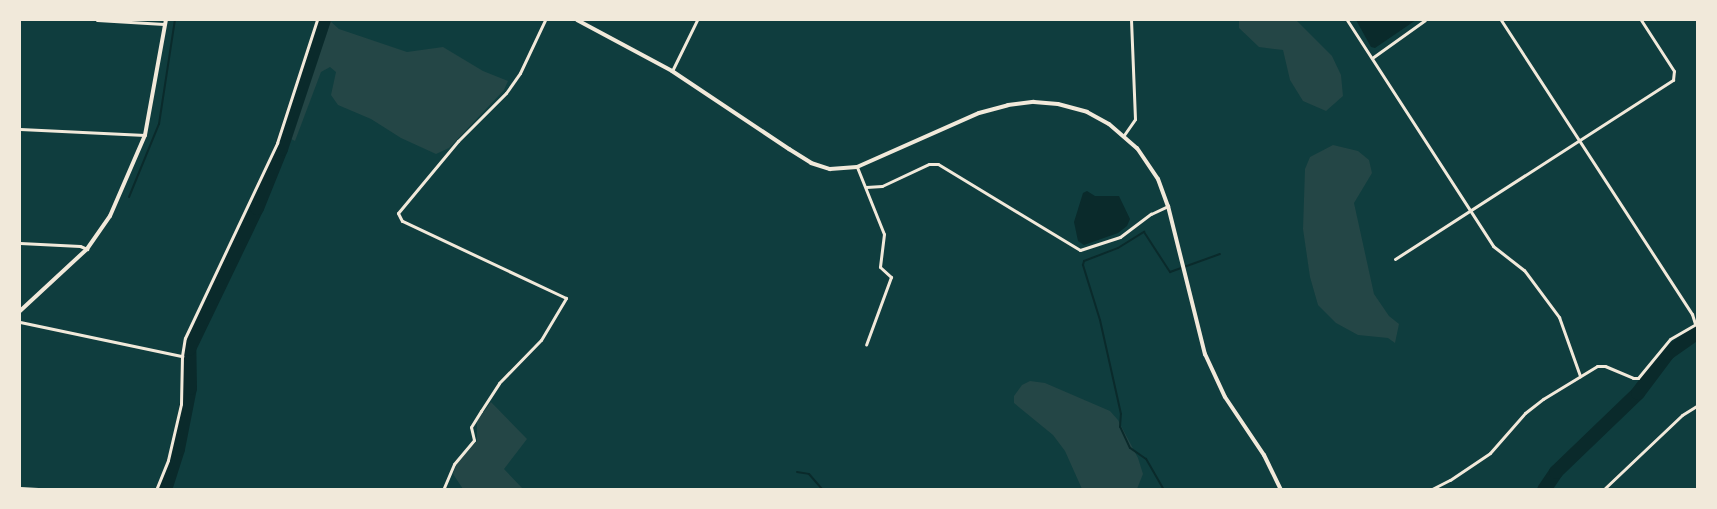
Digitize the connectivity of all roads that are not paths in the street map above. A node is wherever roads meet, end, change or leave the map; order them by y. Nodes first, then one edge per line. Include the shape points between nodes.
1 (97, 20) edge
2 (317, 20) edge
3 (545, 20) edge
4 (577, 20) edge
5 (697, 20) edge
6 (1131, 20) edge
7 (1347, 20) edge
8 (1425, 20) edge
9 (1501, 20) edge
10 (1641, 20) edge
11 (165, 22) edge
12 (1372, 58) junction
13 (672, 70) junction
14 (20, 129) edge
15 (145, 135) junction
16 (1124, 135) junction
17 (1578, 141) junction
18 (857, 167) junction
19 (866, 187) junction
20 (1168, 206) junction
21 (1471, 211) junction
22 (20, 243) edge
23 (87, 249) junction
24 (1395, 259) dead end
25 (20, 311) edge
26 (20, 322) edge
27 (1696, 324) edge
28 (866, 345) dead end
29 (182, 356) junction
30 (1580, 376) junction
31 (1698, 405) edge
32 (20, 488) edge
33 (56, 489) edge
34 (156, 489) edge
35 (443, 489) edge
36 (1281, 489) edge
37 (1430, 489) edge
38 (1603, 489) edge

1 - 11 street
2 - 29 street via 277,143 185,338
3 - 35 street via 506,93 458,141 398,213 402,221 566,298 541,340 499,383 471,427 474,440 454,464
4 - 13 street
5 - 13 street
6 - 16 street via 1135,119
7 - 12 street
8 - 12 street
9 - 17 street
10 - 17 street via 1675,78
11 - 15 street
12 - 21 street
13 - 18 street via 811,163 830,169
14 - 15 street
15 - 23 street via 110,216
16 - 18 street via 1087,112 1058,104 1021,103 979,113
16 - 20 street via 1153,170
17 - 21 street
17 - 27 street
18 - 19 street
19 - 20 street via 882,186 929,164 938,164 1080,250 1120,237
19 - 28 street via 884,234 880,267 891,277
20 - 36 street via 1205,354 1225,397
21 - 24 street
21 - 30 street via 1493,246 1524,270 1559,318
22 - 23 street
23 - 25 street
26 - 29 street
27 - 30 street via 1670,339 1638,378 1605,366
29 - 34 street via 181,404 168,460
30 - 37 street via 1525,413 1490,453 1471,468
31 - 38 street via 1682,415
32 - 33 street

